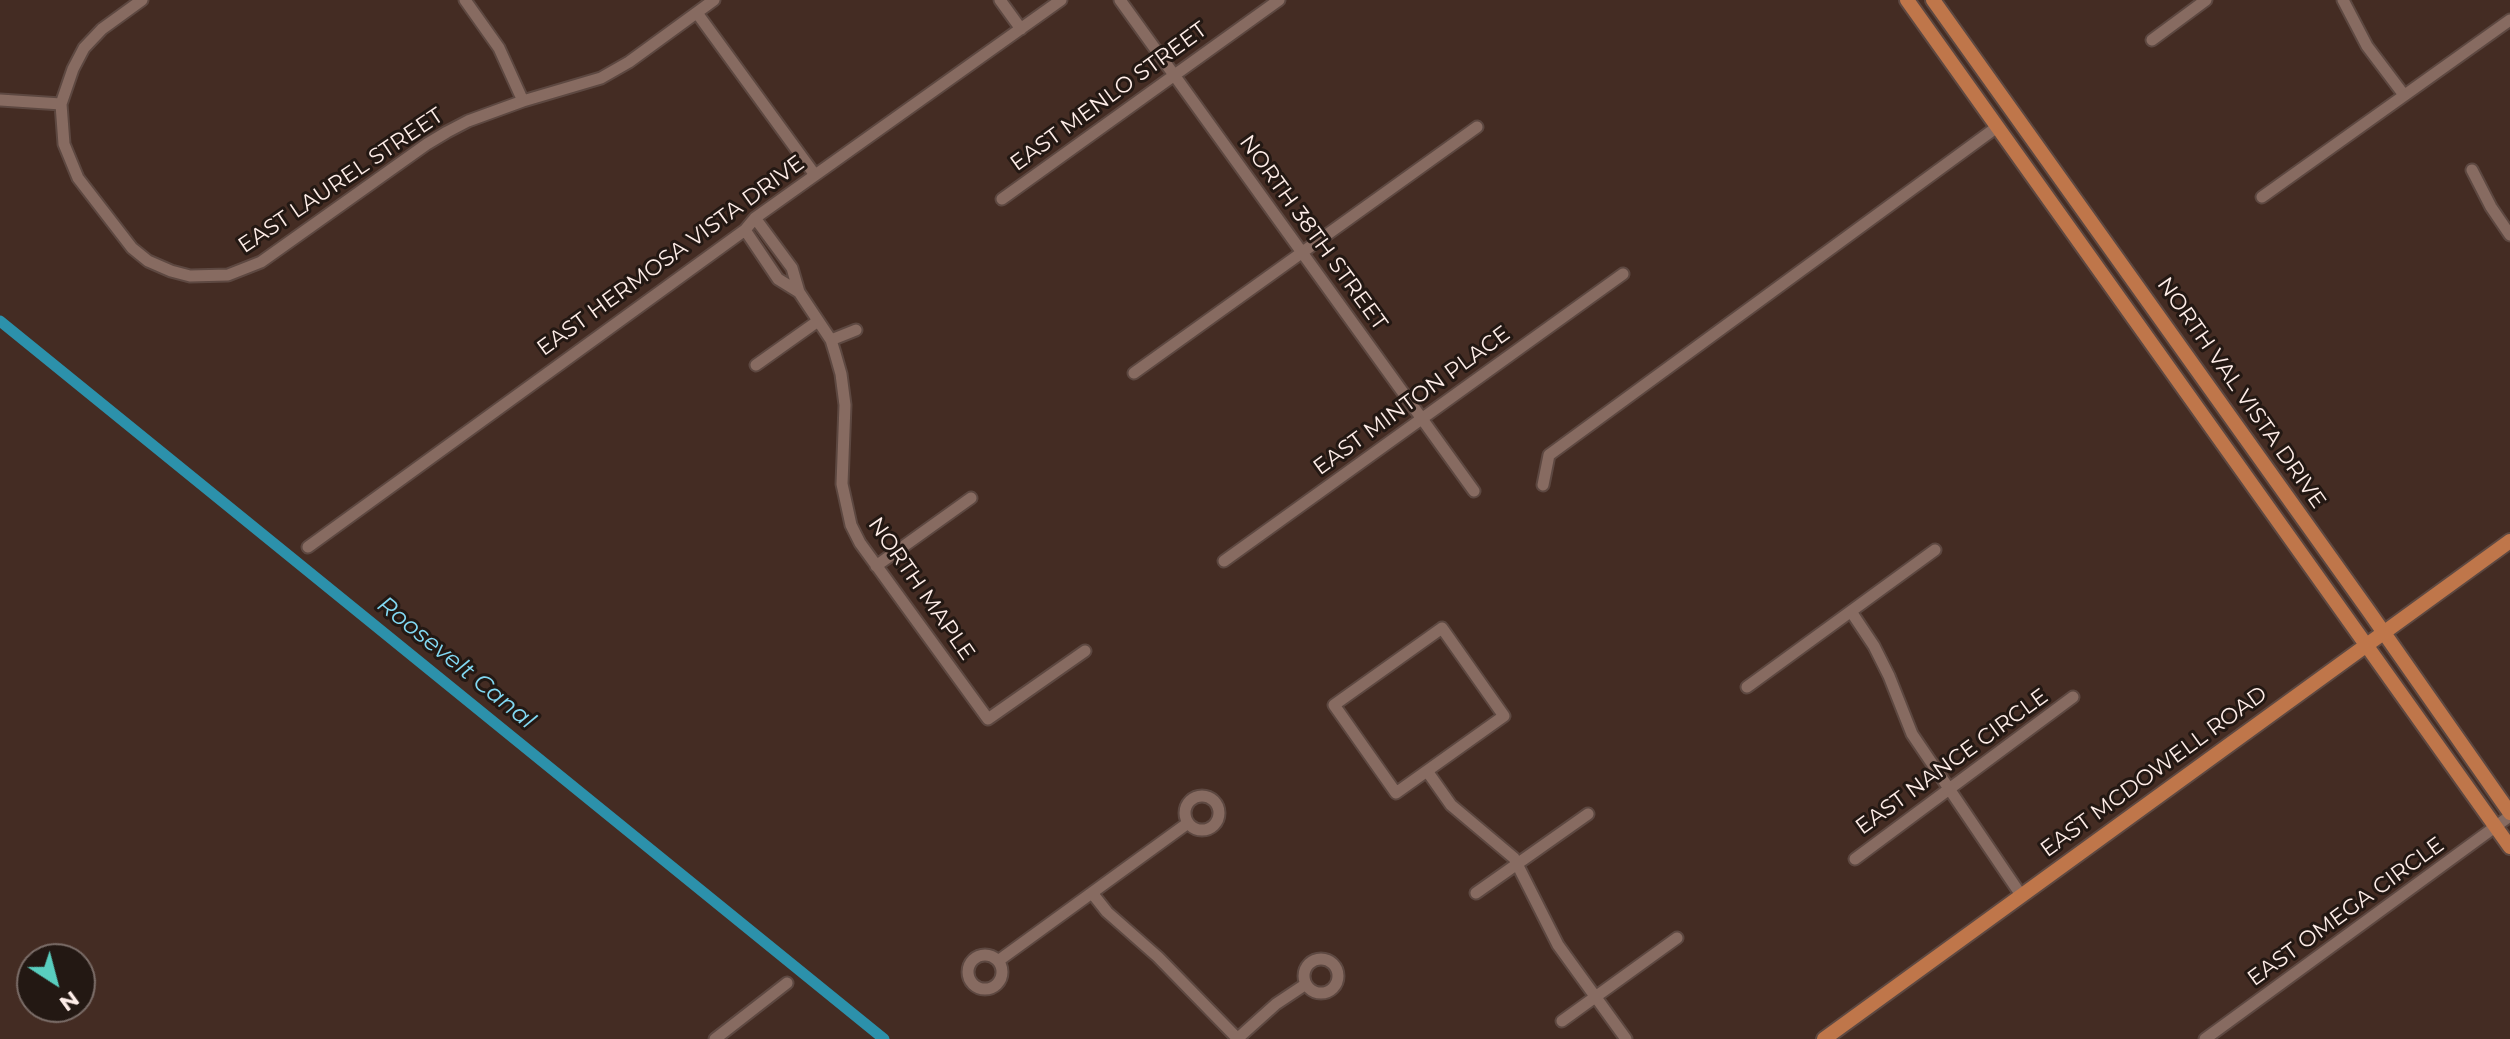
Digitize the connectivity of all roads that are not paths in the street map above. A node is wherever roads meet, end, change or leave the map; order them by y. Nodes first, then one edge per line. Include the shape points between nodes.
1 (142, 0) edge
2 (465, 0) edge
3 (714, 0) edge
4 (1000, 0) edge
5 (1061, 0) edge
6 (1120, 0) edge
7 (1279, 0) edge
8 (1932, 0) edge
9 (2206, 0) edge
10 (2343, 0) edge
11 (1911, 6) edge
12 (697, 13) junction
13 (2510, 20) edge
14 (1021, 29) junction
15 (2152, 40) dead end
16 (1174, 75) junction
17 (2404, 95) junction
18 (0, 100) edge
19 (523, 101) junction
20 (61, 104) junction
21 (2015, 114) junction
22 (1477, 127) dead end
23 (1997, 127) junction
24 (2035, 142) junction
25 (2018, 155) junction
26 (2472, 170) dead end
27 (815, 175) junction
28 (2262, 197) dead end
29 (1002, 199) dead end
30 (755, 218) junction
31 (745, 230) junction
32 (2510, 235) edge
33 (1302, 252) junction
34 (1623, 274) dead end
35 (799, 292) junction
36 (2154, 308) junction
37 (818, 321) junction
38 (2136, 322) junction
39 (856, 330) dead end
40 (831, 340) junction
41 (756, 365) dead end
42 (1134, 373) dead end
43 (1422, 418) junction
44 (2238, 427) junction
45 (2221, 440) junction
46 (1543, 485) dead end
47 (1474, 491) dead end
48 (971, 498) dead end
49 (2510, 541) edge
50 (308, 547) dead end
51 (1935, 550) dead end
52 (1224, 561) dead end
53 (876, 566) junction
54 (1852, 613) junction
55 (2384, 633) junction
56 (2366, 646) junction
57 (1085, 651) dead end
58 (1747, 687) dead end
59 (2073, 697) dead end
60 (1427, 771) junction
61 (1949, 790) junction
62 (1588, 814) dead end
63 (2510, 815) edge
64 (1188, 823) dead end
65 (2495, 827) junction
66 (2510, 847) edge
67 (1855, 859) dead end
68 (1517, 864) junction
69 (1092, 893) junction
70 (1476, 893) dead end
71 (2021, 895) junction
72 (1677, 938) dead end
73 (998, 961) dead end
74 (787, 983) dead end
75 (1306, 984) dead end
76 (1595, 997) junction
77 (1562, 1021) dead end
78 (715, 1039) edge
79 (1238, 1039) edge
80 (1626, 1039) edge
81 (1824, 1039) edge
82 (2205, 1039) edge

1 - 20 street via 84,48
2 - 19 street via 499,48
3 - 12 street, EAST LAUREL STREET
4 - 14 street
5 - 14 street, EAST HERMOSA VISTA DRIVE
6 - 16 street, NORTH 38TH STREET
7 - 16 street, EAST MENLO STREET
8 - 11 main road
8 - 21 main road, NORTH VAL VISTA DRIVE
9 - 15 street
10 - 17 street via 2367,46
11 - 23 main road, NORTH VAL VISTA DRIVE
12 - 19 street, EAST LAUREL STREET via 601,78
12 - 27 street
13 - 17 street
14 - 27 street, EAST HERMOSA VISTA DRIVE
16 - 29 street, EAST MENLO STREET
16 - 33 street, NORTH 38TH STREET
17 - 28 street
18 - 20 street
19 - 20 street, EAST LAUREL STREET via 468,121 427,144 261,262 212,276 190,276 148,261 118,233 70,163
21 - 23 main road
21 - 24 main road, NORTH VAL VISTA DRIVE
22 - 33 street
23 - 25 main road, NORTH VAL VISTA DRIVE
23 - 46 street via 1549,455
24 - 25 main road
24 - 36 main road, NORTH VAL VISTA DRIVE
25 - 38 main road, NORTH VAL VISTA DRIVE
26 - 32 street
27 - 30 street, EAST HERMOSA VISTA DRIVE
30 - 31 street, EAST HERMOSA VISTA DRIVE
30 - 35 street, NORTH MAPLE via 792,268
31 - 35 street, NORTH MAPLE via 778,279
31 - 50 street, EAST HERMOSA VISTA DRIVE
33 - 42 street
33 - 43 street, NORTH 38TH STREET
34 - 43 street, EAST MINTON PLACE
35 - 37 street, NORTH MAPLE
36 - 38 main road
36 - 44 main road, NORTH VAL VISTA DRIVE
37 - 40 street, NORTH MAPLE
37 - 41 street
38 - 45 main road, NORTH VAL VISTA DRIVE
39 - 40 street
40 - 53 street, NORTH MAPLE via 845,405 845,502 851,525
43 - 47 street, NORTH 38TH STREET
43 - 52 street, EAST MINTON PLACE
44 - 45 main road
44 - 55 main road, NORTH VAL VISTA DRIVE
45 - 56 main road, NORTH VAL VISTA DRIVE
48 - 53 street
49 - 55 main road, EAST MCDOWELL ROAD
51 - 54 street
53 - 57 street, NORTH MAPLE via 988,719
54 - 58 street
54 - 61 street via 1879,656 1912,734
55 - 56 main road, EAST MCDOWELL ROAD
55 - 63 main road, NORTH VAL VISTA DRIVE
56 - 65 main road, NORTH VAL VISTA DRIVE
56 - 71 main road, EAST MCDOWELL ROAD
59 - 61 street, EAST NANCE CIRCLE
60 - 60 street via 1396,793 1334,705 1442,628 1504,716
60 - 68 street via 1451,805
61 - 67 street, EAST NANCE CIRCLE
61 - 71 street
62 - 68 street
63 - 65 street, EAST OMEGA CIRCLE
64 - 69 street
65 - 66 main road, NORTH VAL VISTA DRIVE
65 - 82 street, EAST OMEGA CIRCLE
68 - 70 street
68 - 76 street via 1558,945
69 - 73 street
69 - 79 street
71 - 81 main road, EAST MCDOWELL ROAD
72 - 76 street
74 - 78 street
75 - 79 street
76 - 77 street
76 - 80 street

